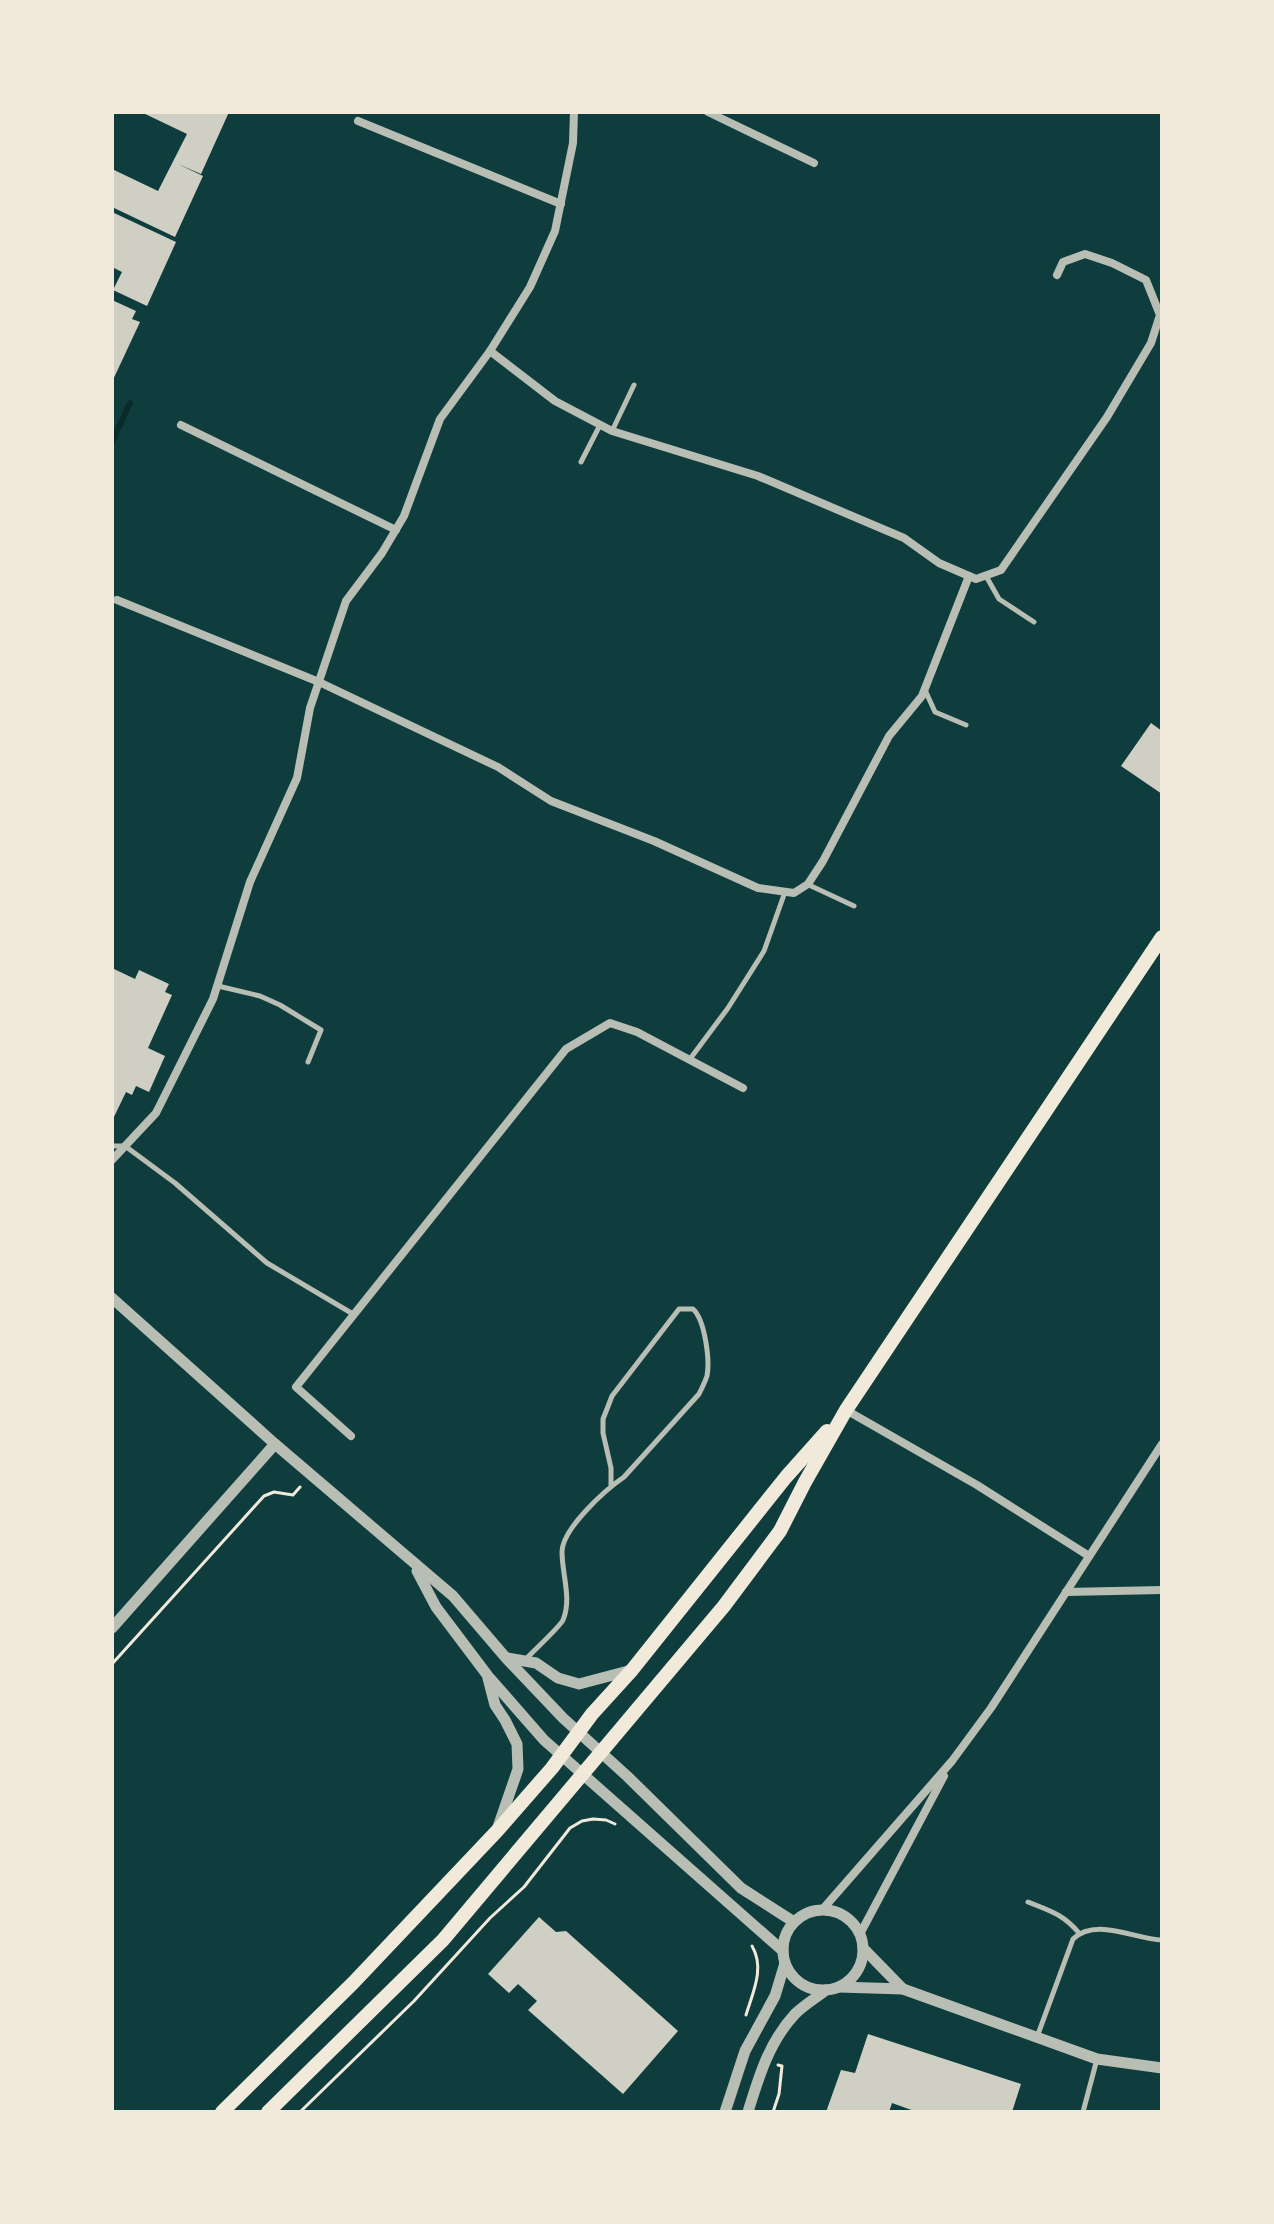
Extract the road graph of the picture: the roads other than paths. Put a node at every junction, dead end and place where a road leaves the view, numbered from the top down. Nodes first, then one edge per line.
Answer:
1 (574, 112) edge
2 (708, 112) edge
3 (358, 121) dead end
4 (814, 163) dead end
5 (561, 204) junction
6 (1057, 275) dead end
7 (490, 351) junction
8 (634, 385) dead end
9 (181, 425) dead end
10 (600, 425) junction
11 (612, 431) junction
12 (581, 462) dead end
13 (396, 530) junction
14 (986, 575) junction
15 (969, 576) junction
16 (117, 600) dead end
17 (1034, 622) dead end
18 (319, 682) junction
19 (925, 689) junction
20 (966, 725) dead end
21 (808, 884) junction
22 (785, 892) junction
23 (854, 906) dead end
24 (1162, 937) edge
25 (217, 986) junction
26 (689, 1060) junction
27 (308, 1062) dead end
28 (743, 1088) dead end
29 (112, 1146) edge
30 (125, 1146) junction
31 (112, 1160) edge
32 (112, 1298) edge
33 (353, 1314) junction
34 (846, 1410) junction
35 (351, 1436) dead end
36 (275, 1444) junction
37 (1162, 1444) edge
38 (611, 1485) junction
39 (1089, 1556) junction
40 (413, 1563) junction
41 (1162, 1590) edge
42 (1066, 1592) junction
43 (112, 1628) edge
44 (506, 1658) junction
45 (524, 1661) junction
46 (632, 1670) junction
47 (488, 1676) junction
48 (579, 1733) junction
49 (602, 1752) junction
50 (562, 1756) junction
51 (952, 1761) junction
52 (583, 1775) junction
53 (497, 1831) junction
54 (1028, 1902) dead end
55 (822, 1910) junction
56 (794, 1922) junction
57 (1079, 1933) junction
58 (860, 1934) junction
59 (1162, 1940) edge
60 (863, 1948) junction
61 (784, 1957) junction
62 (839, 1987) junction
63 (903, 1989) junction
64 (826, 1990) junction
65 (1036, 2038) junction
66 (1097, 2059) junction
67 (1162, 2068) edge
68 (222, 2112) edge
69 (268, 2112) edge
70 (725, 2112) edge
71 (748, 2112) edge
72 (1083, 2112) edge

1 - 5 street
2 - 4 street
3 - 5 street
5 - 7 street
6 - 14 street
7 - 10 street
7 - 13 street
8 - 11 lane
9 - 13 street
10 - 11 street
10 - 12 lane
11 - 15 street
13 - 18 street
14 - 15 street
14 - 17 lane
15 - 19 street
16 - 18 street
18 - 22 street
18 - 25 street
19 - 20 lane
19 - 21 street
21 - 22 street
21 - 23 lane
22 - 26 lane
24 - 34 main road
25 - 27 lane
25 - 30 street
26 - 28 street
26 - 33 street
29 - 30 lane
30 - 31 street
30 - 33 lane
32 - 36 street
33 - 35 street
34 - 39 street
34 - 46 main road
34 - 49 main road
36 - 40 street
36 - 43 street
37 - 39 street
38 - 38 lane
38 - 45 lane
39 - 42 street
40 - 44 street
40 - 47 street
41 - 42 street
42 - 51 street
44 - 45 street
44 - 48 street
45 - 46 street
46 - 48 main road
47 - 50 street
47 - 53 street
48 - 49 street
48 - 50 main road
49 - 52 main road
49 - 56 street
50 - 52 street
50 - 53 main road
51 - 55 street
51 - 58 street
52 - 61 street
52 - 69 main road
53 - 68 main road
54 - 57 lane
55 - 56 street
55 - 58 street
56 - 61 street
57 - 59 lane
57 - 65 lane
58 - 60 street
60 - 62 street
60 - 63 street
61 - 64 street
61 - 70 street
62 - 63 street
62 - 64 street
63 - 65 street
64 - 71 street
65 - 66 street
66 - 67 street
66 - 72 lane

